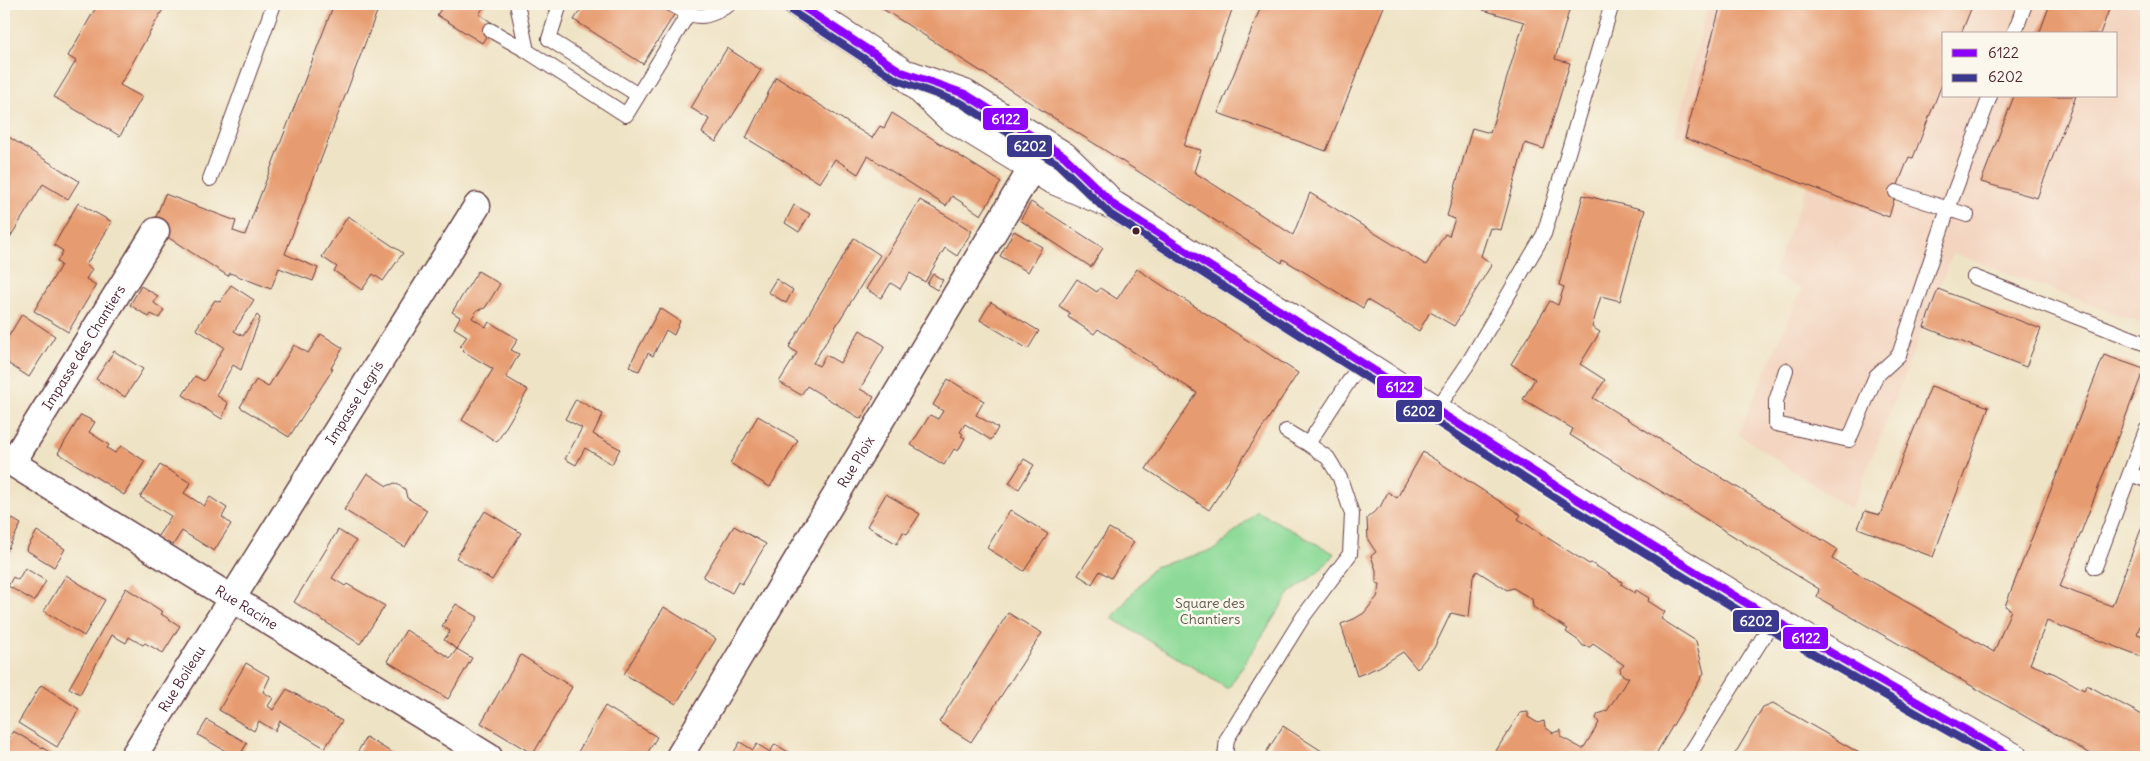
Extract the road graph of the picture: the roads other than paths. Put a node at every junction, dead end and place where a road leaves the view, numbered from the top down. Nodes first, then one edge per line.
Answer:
1 (274, 4) edge
2 (517, 4) edge
3 (560, 4) edge
4 (671, 4) edge
5 (730, 4) edge
6 (798, 4) edge
7 (1612, 4) edge
8 (2025, 4) edge
9 (688, 14) junction
10 (490, 30) dead end
11 (2015, 32) edge
12 (527, 51) junction
13 (902, 72) junction
14 (638, 95) junction
15 (1989, 98) edge
16 (1032, 168) junction
17 (210, 179) dead end
18 (1896, 192) dead end
19 (477, 206) dead end
20 (1115, 206) junction
21 (1948, 209) junction
22 (1968, 215) dead end
23 (156, 231) dead end
24 (1974, 277) dead end
25 (2146, 344) edge
26 (1362, 361) junction
27 (1786, 370) dead end
28 (1437, 409) junction
29 (2146, 430) edge
30 (1286, 431) dead end
31 (1308, 444) junction
32 (8, 460) edge
33 (2130, 474) junction
34 (2146, 480) edge
35 (2095, 567) dead end
36 (231, 600) junction
37 (1774, 620) junction
38 (133, 757) edge
39 (488, 757) edge
40 (679, 757) edge
41 (1225, 757) edge
42 (1688, 757) edge
43 (2013, 757) edge

1 - 17 lane
2 - 12 lane
3 - 14 lane
4 - 9 lane
5 - 9 lane
6 - 13 main road
7 - 28 lane
8 - 11 lane
9 - 14 lane
10 - 12 lane
12 - 14 lane
13 - 16 main road
13 - 20 main road
15 - 21 lane
16 - 20 main road
16 - 40 street, Rue Ploix
18 - 21 lane
19 - 36 street, Impasse Legris
20 - 26 main road
21 - 22 lane
21 - 27 lane
23 - 32 street, Impasse des Chantiers
24 - 25 lane
26 - 28 main road
26 - 31 lane
28 - 37 main road
29 - 33 lane
30 - 31 lane
31 - 41 lane
32 - 36 street, Rue Racine
33 - 34 lane
33 - 35 lane
36 - 38 street, Rue Boileau
36 - 39 street, Rue Racine
37 - 42 lane
37 - 43 main road

